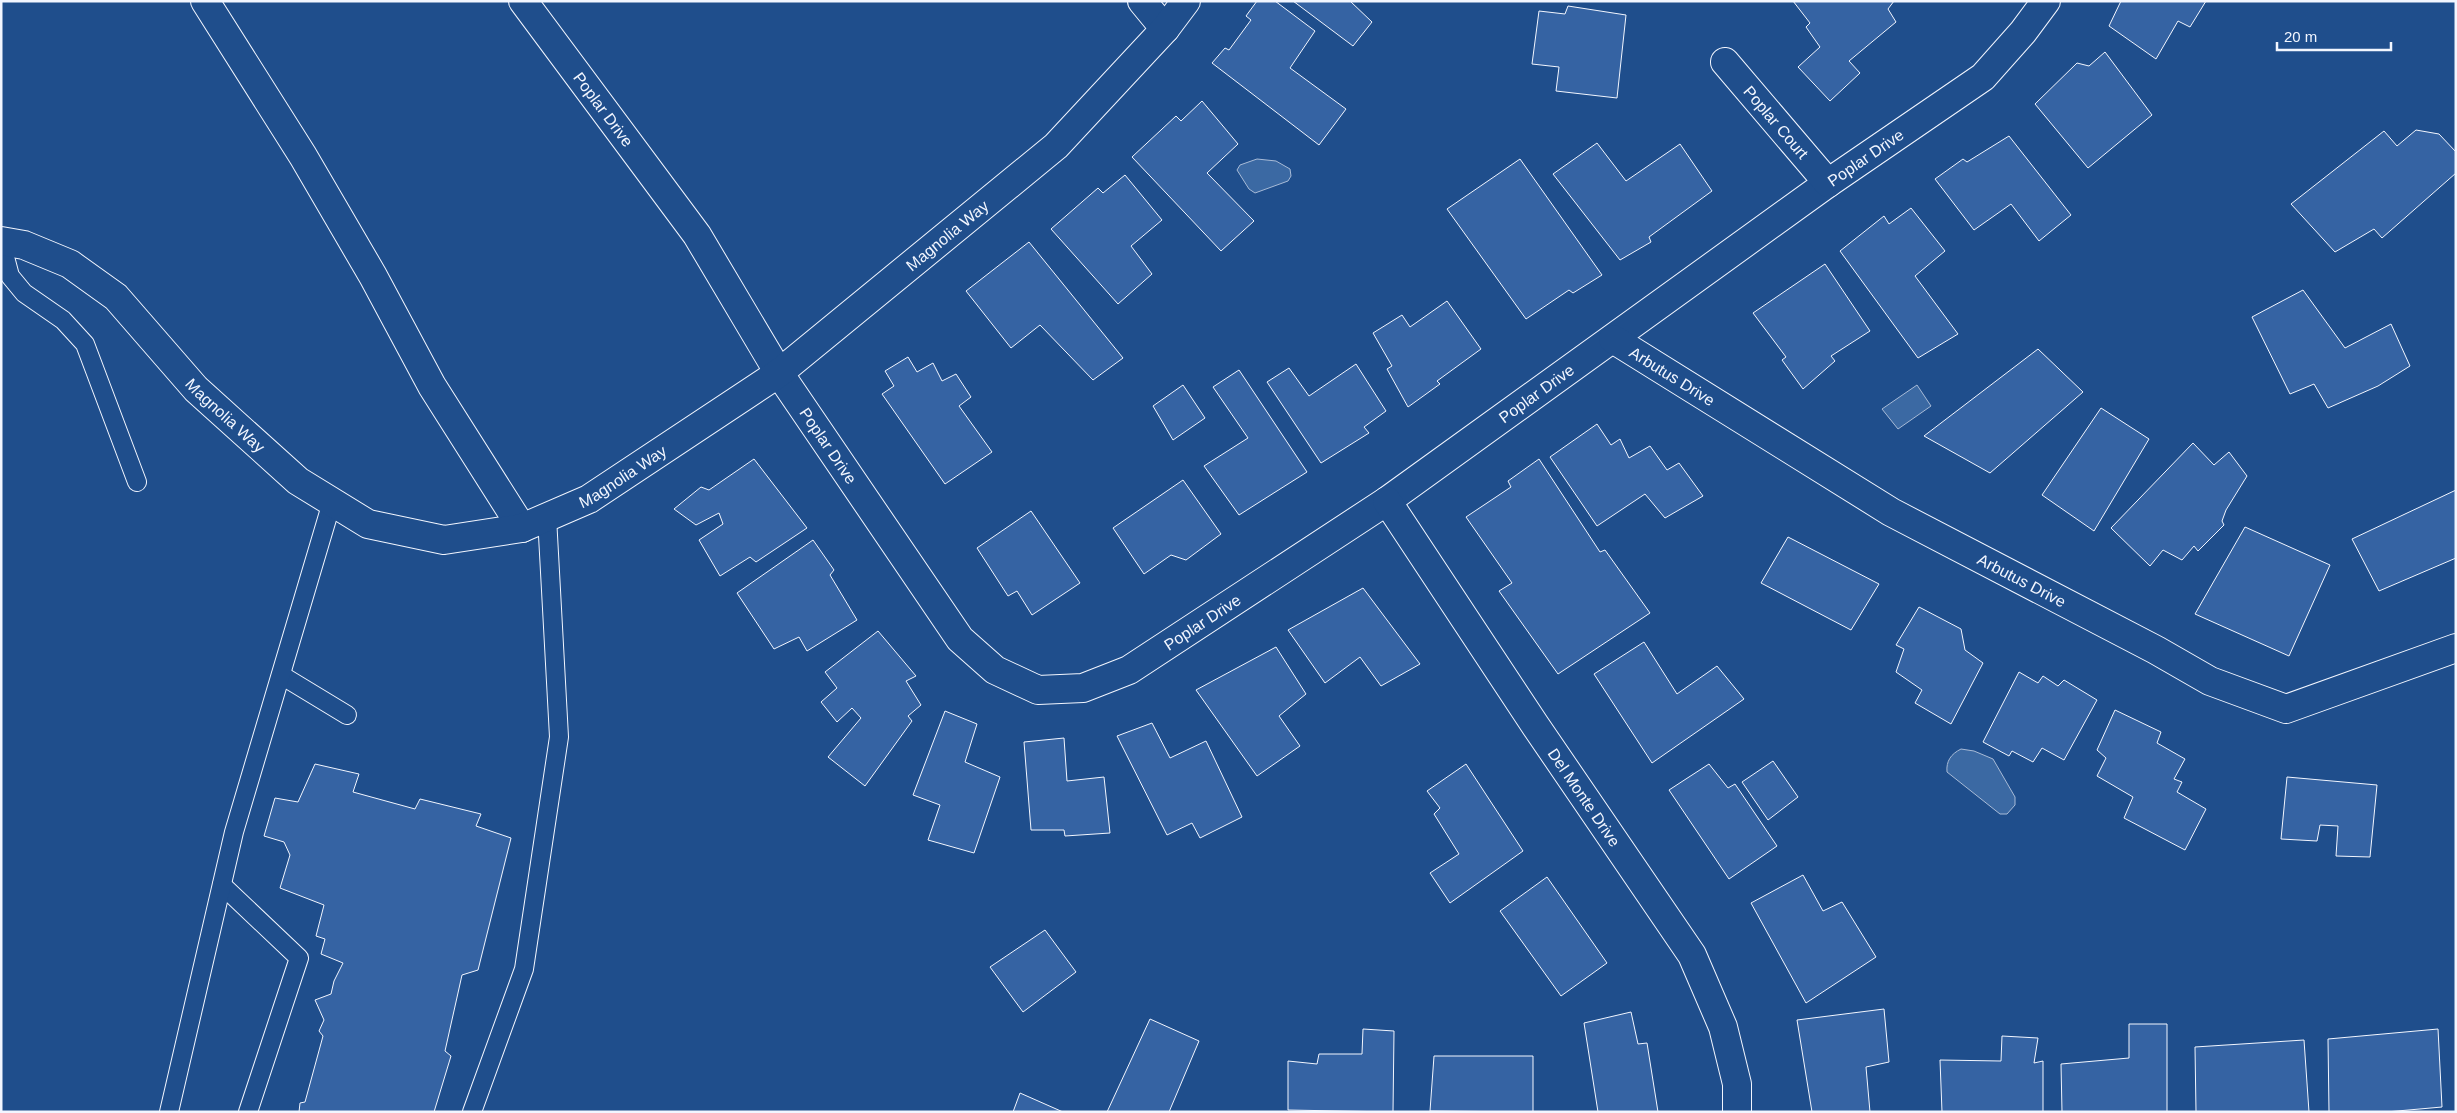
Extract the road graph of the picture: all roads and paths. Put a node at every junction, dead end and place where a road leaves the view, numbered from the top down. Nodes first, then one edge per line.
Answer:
1 (205, 1) edge
2 (523, 1) edge
3 (1142, 1) edge
4 (1186, 1) edge
5 (2046, 1) edge
6 (1165, 29) junction
7 (1725, 62) dead end
8 (1828, 183) junction
9 (1, 242) edge
10 (1613, 339) junction
11 (779, 372) junction
12 (137, 482) dead end
13 (1387, 500) junction
14 (332, 502) junction
15 (547, 517) junction
16 (522, 528) junction
17 (2456, 648) edge
18 (281, 675) junction
19 (347, 715) dead end
20 (222, 885) junction
21 (169, 1112) edge
22 (248, 1112) edge
23 (472, 1112) edge
24 (1738, 1112) edge

1 - 16 street
2 - 11 street, Poplar Drive
3 - 6 street
4 - 6 street, Magnolia Way
5 - 8 street, Poplar Drive
6 - 11 street, Magnolia Way
7 - 8 street, Poplar Court
8 - 10 street, Poplar Drive
9 - 12 lane
9 - 14 street, Magnolia Way
10 - 13 street, Poplar Drive
10 - 17 street, Arbutus Drive
11 - 13 street, Poplar Drive
11 - 15 street, Magnolia Way
13 - 24 street, Del Monte Drive
14 - 16 street, Magnolia Way
14 - 18 lane
15 - 16 street, Magnolia Way
15 - 23 lane
18 - 19 lane
18 - 20 lane
20 - 21 lane
20 - 22 lane

